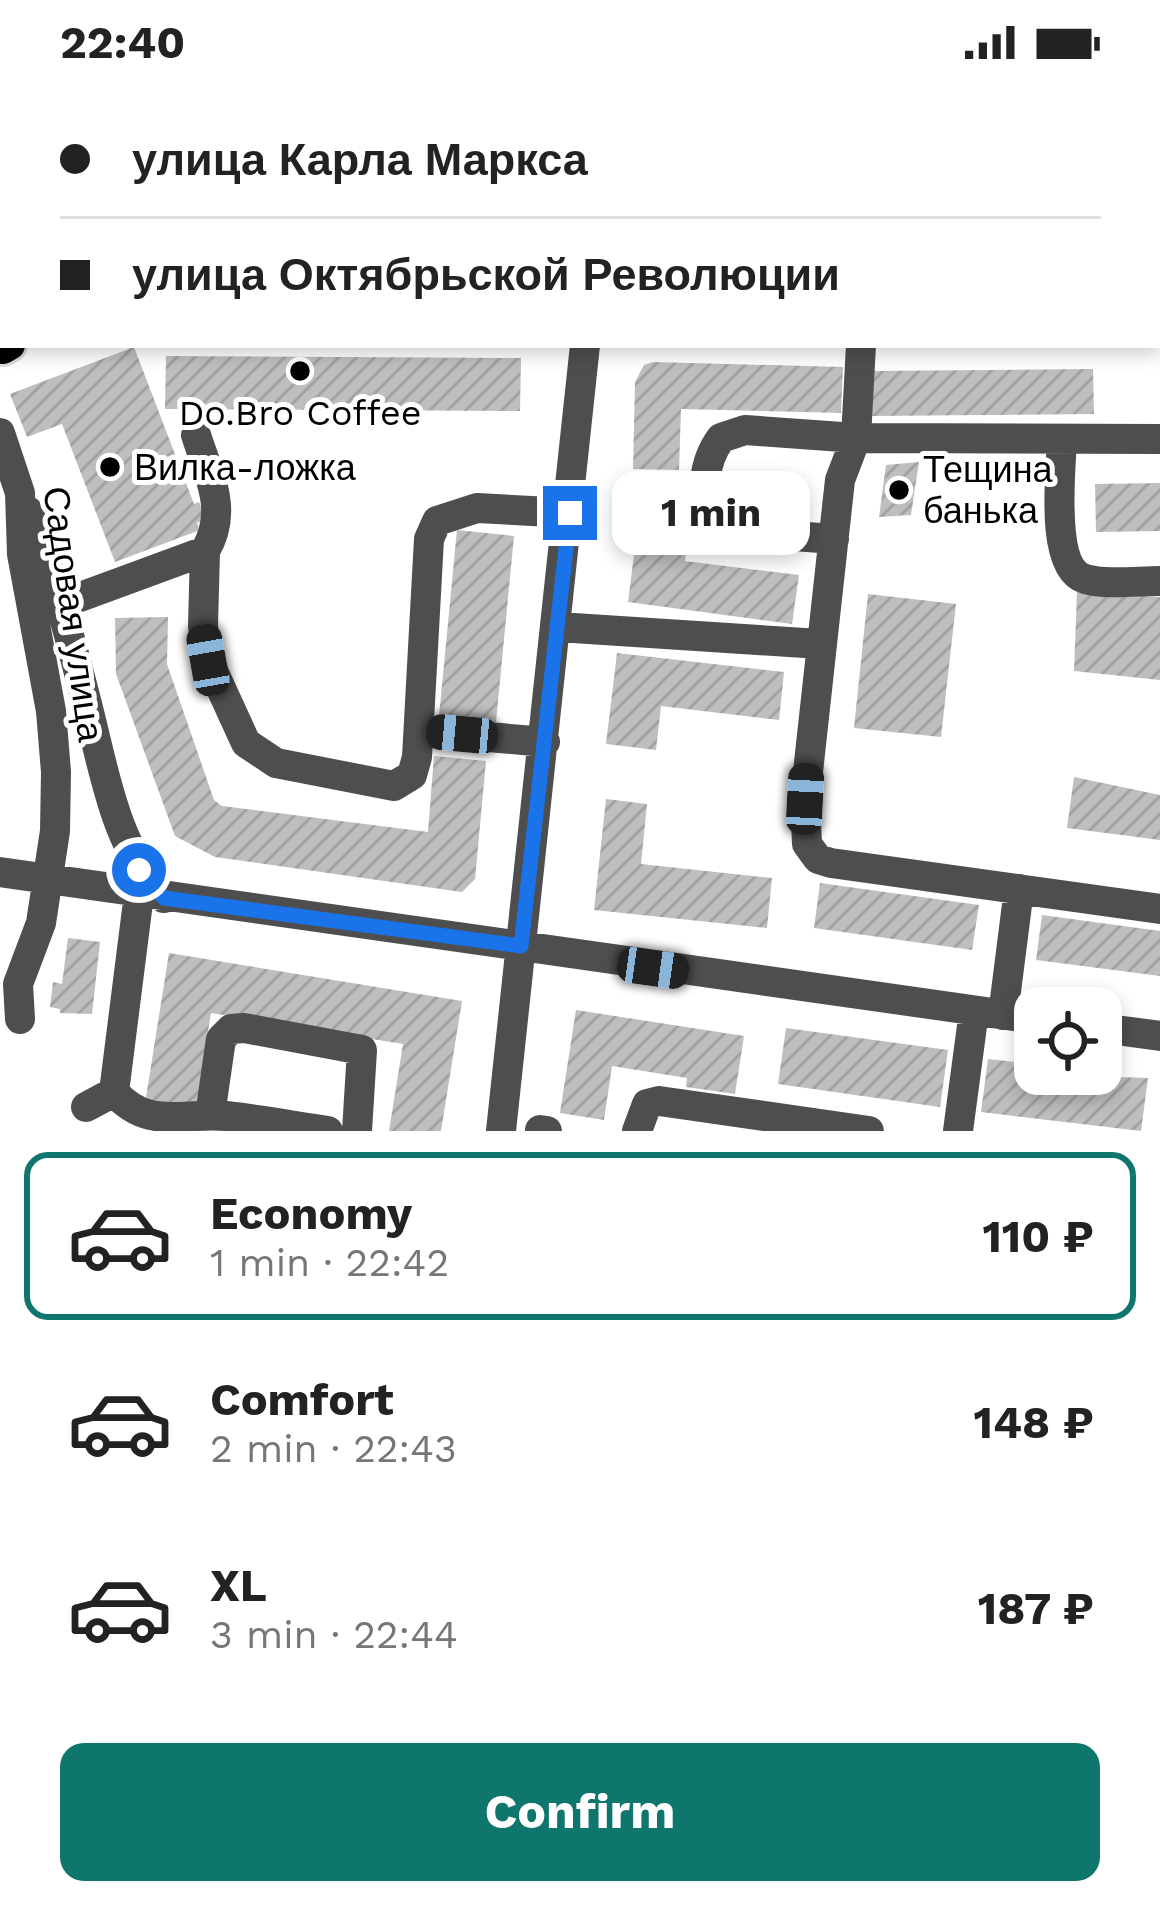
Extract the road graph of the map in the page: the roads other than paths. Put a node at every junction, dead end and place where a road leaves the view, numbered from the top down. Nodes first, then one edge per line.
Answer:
1 (585, 348) edge
2 (861, 348) edge
3 (0, 433) edge
4 (196, 435) dead end
5 (856, 438) junction
6 (1061, 439) junction
7 (1160, 439) edge
8 (10, 495) edge
9 (570, 513) junction
10 (834, 539) junction
11 (205, 551) junction
12 (1160, 581) edge
13 (61, 604) junction
14 (558, 627) junction
15 (820, 644) junction
16 (420, 730) junction
17 (545, 742) junction
18 (0, 872) edge
19 (48, 882) junction
20 (1019, 889) junction
21 (151, 896) junction
22 (1160, 909) edge
23 (521, 946) junction
24 (988, 1013) junction
25 (1014, 1016) edge
26 (20, 1019) dead end
27 (1122, 1031) edge
28 (1160, 1036) edge
29 (114, 1092) junction
30 (86, 1107) dead end
31 (210, 1115) junction
32 (343, 1130) edge
33 (501, 1131) edge
34 (637, 1131) edge
35 (869, 1131) edge
36 (958, 1131) edge

1 - 9 street
2 - 5 street
3 - 8 street, Садовая улица
4 - 11 street
5 - 6 street
5 - 10 street
5 - 10 street
6 - 7 street
6 - 12 street
8 - 13 street
8 - 19 street, Садовая улица
9 - 14 street
9 - 16 street
10 - 15 street
11 - 13 street
11 - 16 street
13 - 21 street
14 - 15 street
14 - 17 street
15 - 20 street
16 - 17 street
17 - 23 street
18 - 19 street
19 - 21 street
19 - 26 street, Садовая улица
20 - 22 street
20 - 24 street
21 - 23 street
21 - 29 street
23 - 24 street
23 - 33 street
24 - 25 street
24 - 36 street
27 - 28 street
29 - 30 street
29 - 31 street
31 - 32 street
31 - 32 street
34 - 35 street

